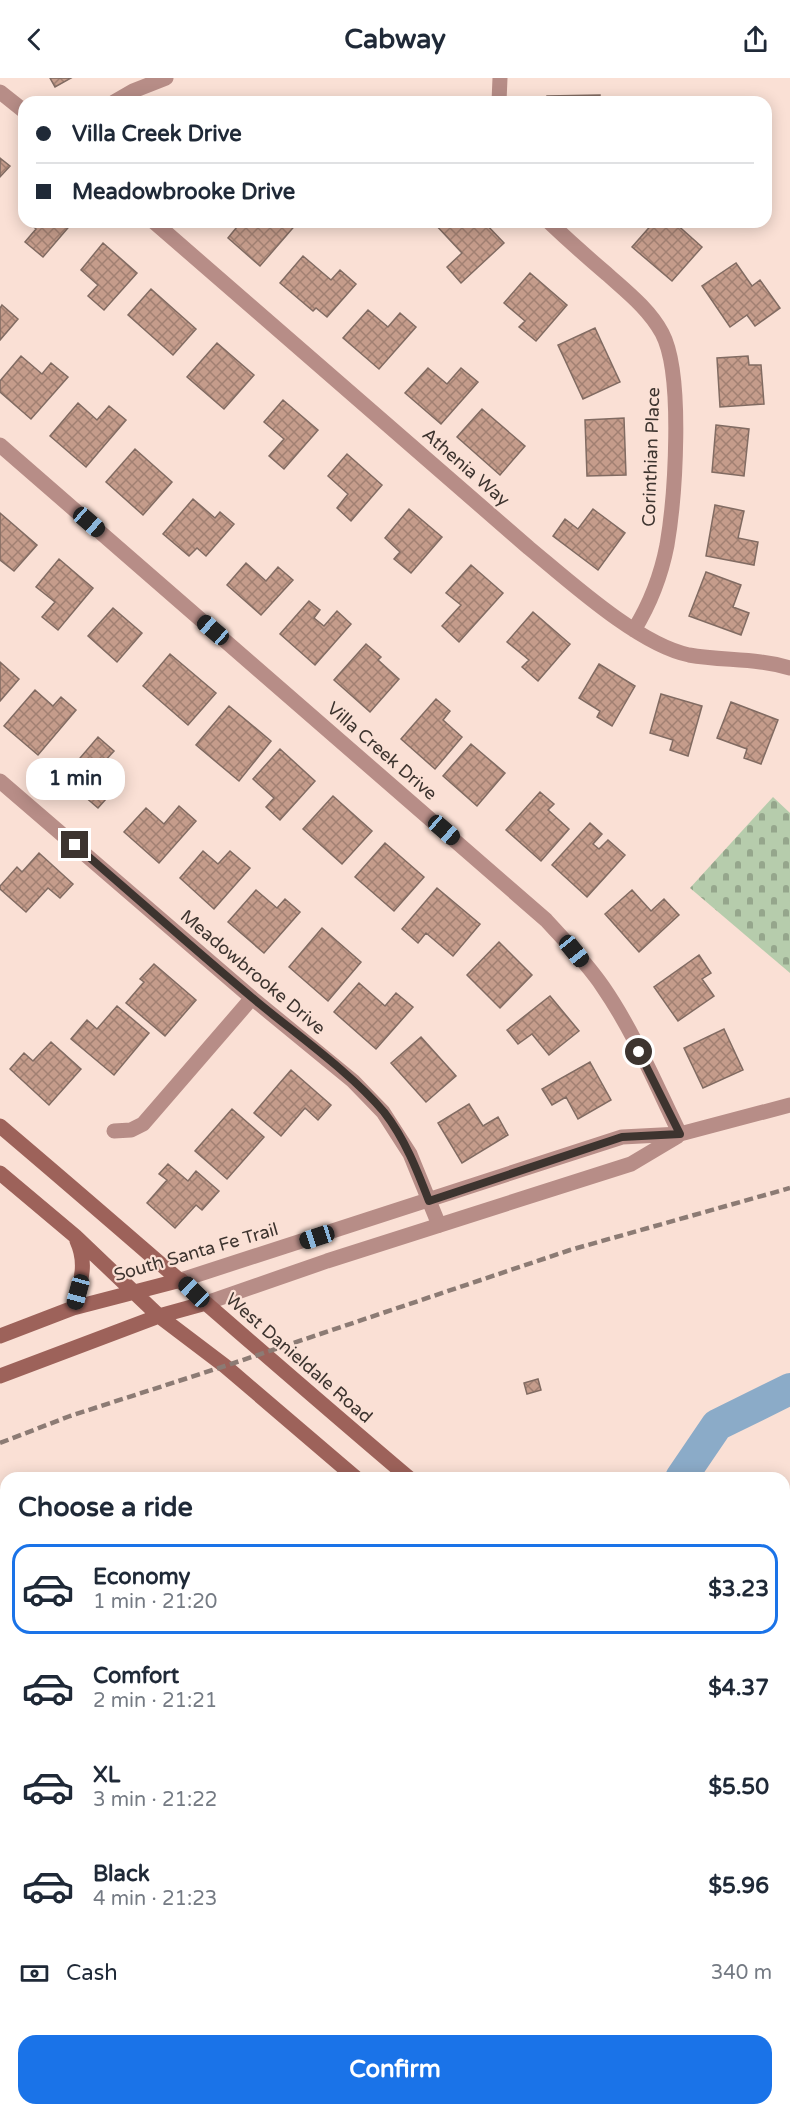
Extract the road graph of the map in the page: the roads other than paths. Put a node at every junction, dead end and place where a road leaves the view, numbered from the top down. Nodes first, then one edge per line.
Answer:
1 (166, 78) edge
2 (500, 78) edge
3 (0, 92) edge
4 (124, 96) edge
5 (499, 96) edge
6 (18, 106) edge
7 (161, 228) edge
8 (556, 228) edge
9 (0, 445) edge
10 (634, 630) junction
11 (790, 668) edge
12 (1, 784) edge
13 (252, 998) junction
14 (790, 1105) edge
15 (0, 1126) edge
16 (114, 1131) dead end
17 (680, 1134) junction
18 (542, 1163) junction
19 (0, 1173) edge
20 (552, 1189) junction
21 (429, 1201) junction
22 (439, 1225) junction
23 (75, 1236) junction
24 (181, 1280) junction
25 (131, 1292) junction
26 (206, 1303) junction
27 (73, 1308) junction
28 (159, 1316) junction
29 (0, 1336) edge
30 (0, 1376) edge
31 (349, 1472) edge
32 (402, 1472) edge

1 - 4 street
2 - 5 street
3 - 6 street
7 - 10 street, Athenia Way
8 - 10 street, Corinthian Place
9 - 17 street, Villa Creek Drive
10 - 11 street, Athenia Way
12 - 13 street, Meadowbrooke Drive
13 - 16 street
13 - 21 street, Meadowbrooke Drive
14 - 17 street, South Santa Fe Trail
15 - 24 main road, West Danieldale Road
17 - 18 street, South Santa Fe Trail
17 - 20 street, South Santa Fe Trail
18 - 20 street
18 - 21 street, South Santa Fe Trail
19 - 23 main road
20 - 22 street, South Santa Fe Trail
21 - 22 street, Meadowbrooke Drive
21 - 24 street, South Santa Fe Trail
22 - 26 street, South Santa Fe Trail
23 - 25 main road
23 - 27 main road
24 - 25 main road, South Santa Fe Trail
24 - 26 main road, West Danieldale Road
25 - 27 main road, South Santa Fe Trail
25 - 28 main road
26 - 28 main road, South Santa Fe Trail
26 - 32 main road, West Danieldale Road
27 - 29 main road, South Santa Fe Trail
28 - 30 main road, South Santa Fe Trail
28 - 31 main road

